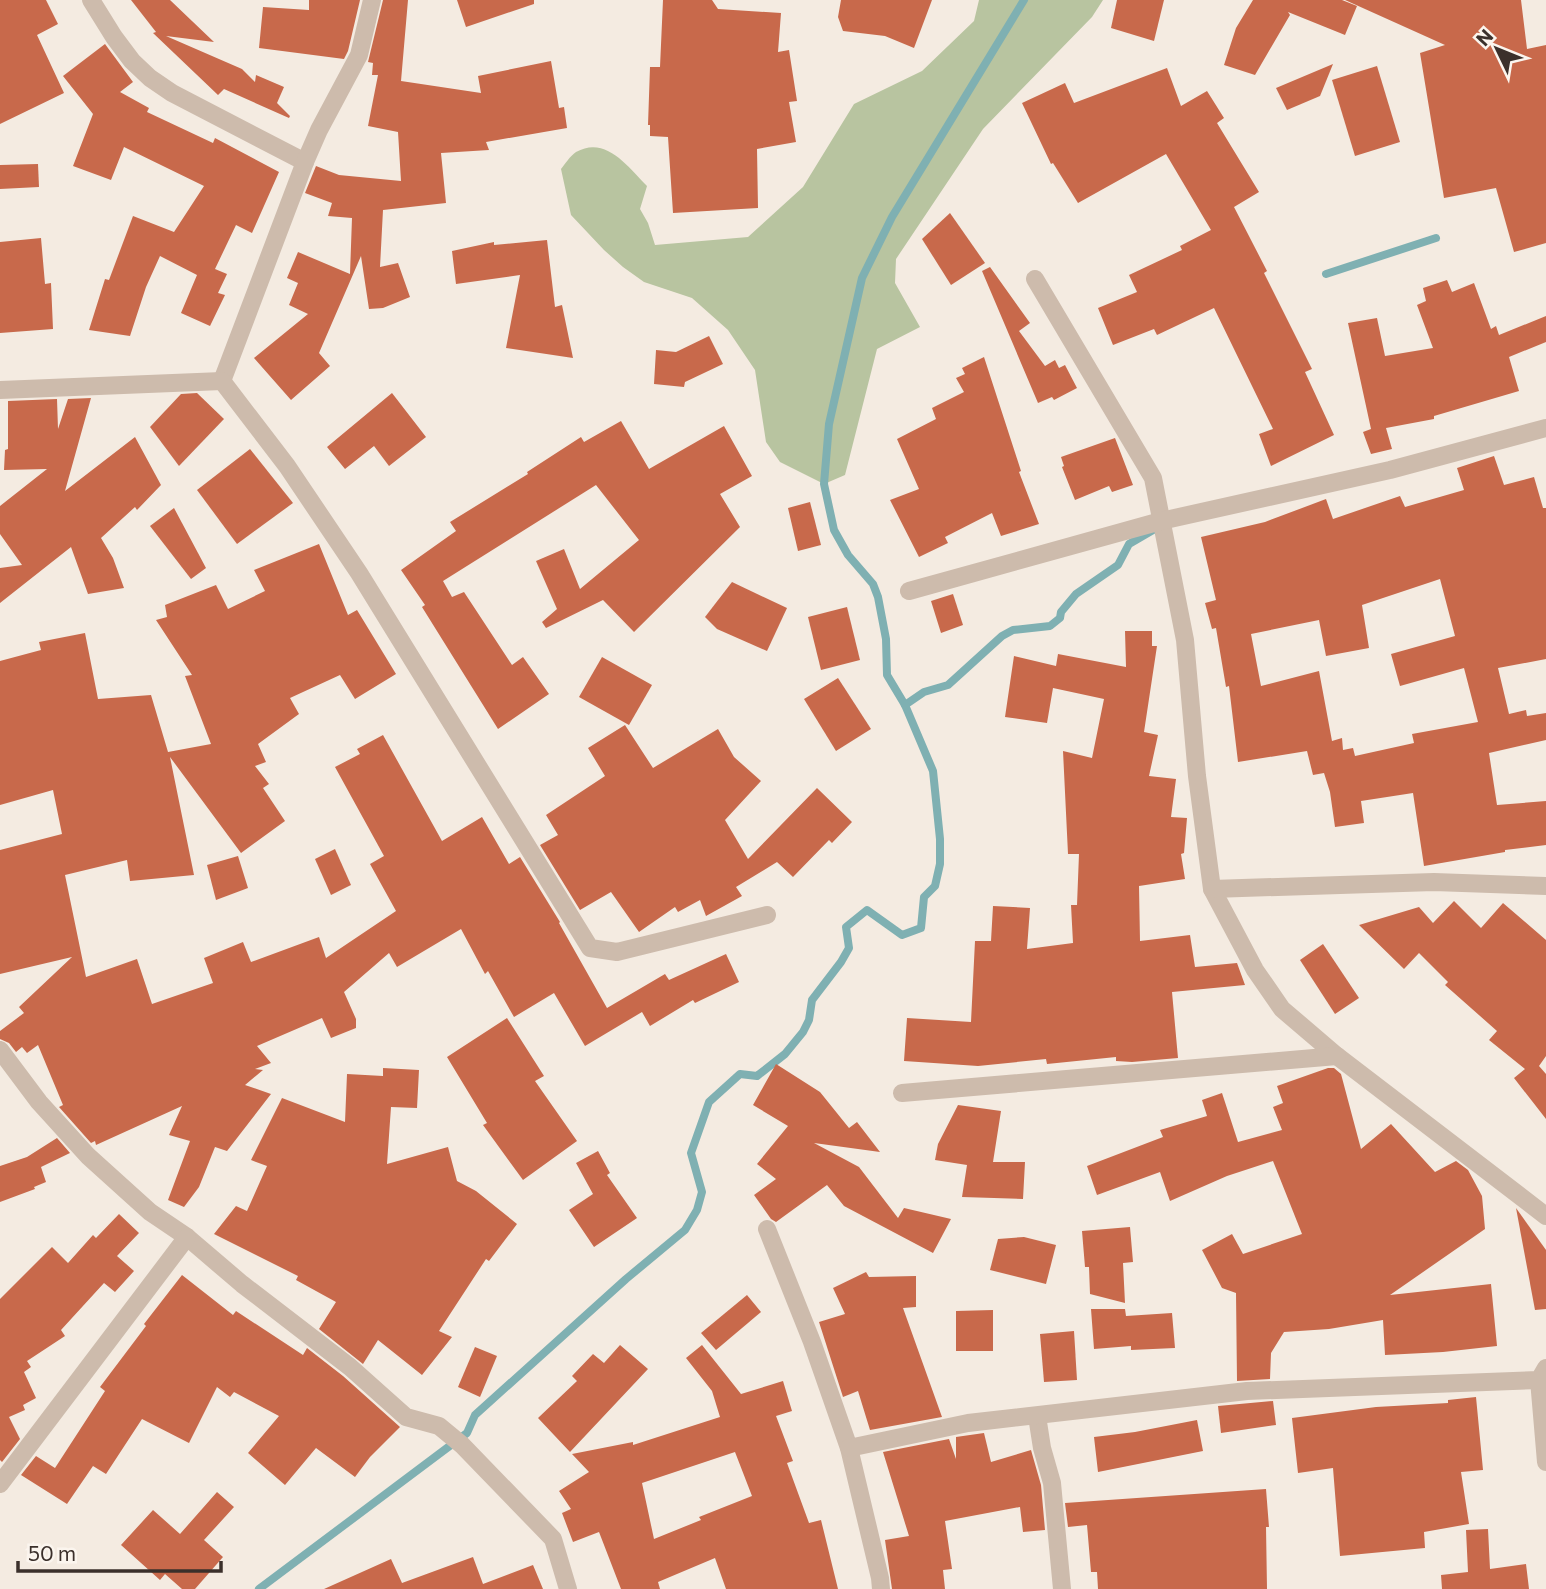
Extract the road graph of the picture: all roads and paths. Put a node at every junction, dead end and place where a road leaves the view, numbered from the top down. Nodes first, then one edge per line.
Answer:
1 (91, 0) edge
2 (372, 0) edge
3 (305, 162) junction
4 (1035, 279) dead end
5 (222, 381) junction
6 (0, 390) edge
7 (1546, 428) edge
8 (1161, 521) junction
9 (909, 591) dead end
10 (1546, 886) edge
11 (1212, 889) junction
12 (767, 915) dead end
13 (0, 1050) edge
14 (1337, 1056) junction
15 (902, 1093) dead end
16 (1546, 1216) edge
17 (767, 1229) dead end
18 (187, 1237) junction
19 (1542, 1374) edge
20 (1037, 1416) junction
21 (849, 1448) junction
22 (1546, 1462) edge
23 (0, 1485) edge
24 (568, 1589) edge
25 (881, 1589) edge
26 (1062, 1589) edge

1 - 3 street
2 - 3 street
3 - 5 street
4 - 8 street
5 - 6 street
5 - 12 street
7 - 8 street
8 - 9 street
8 - 11 street
10 - 11 street
11 - 14 street
13 - 18 street
14 - 15 street
14 - 16 street
17 - 21 street
18 - 23 street
18 - 24 street
19 - 20 street
19 - 22 street
20 - 21 street
20 - 26 street
21 - 25 street

